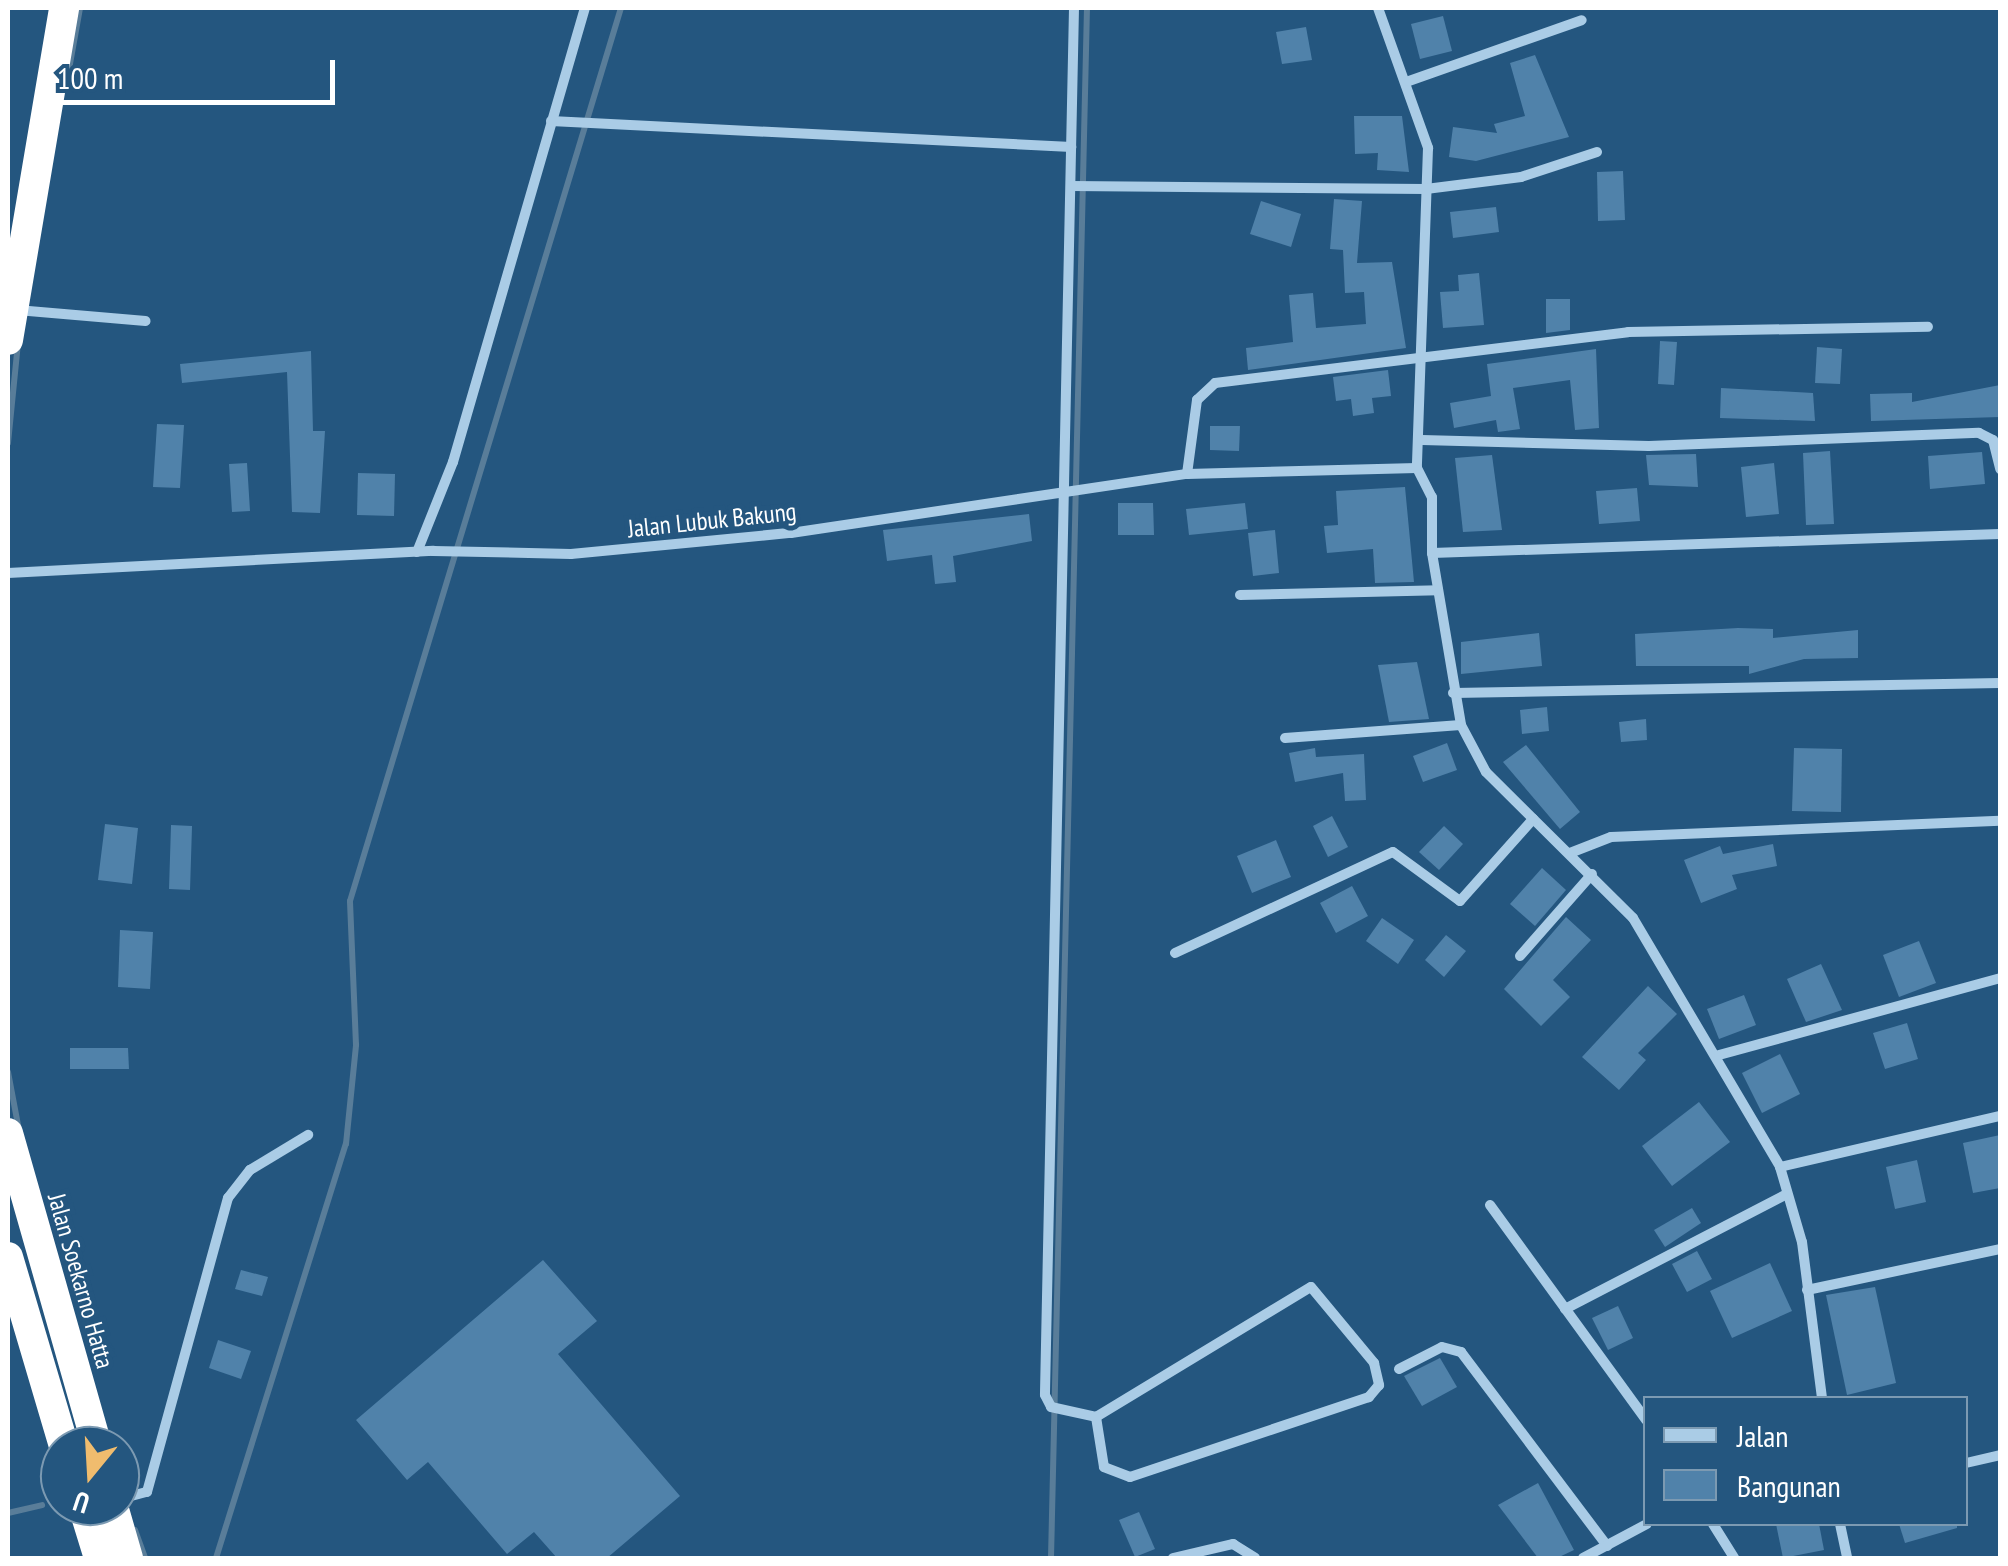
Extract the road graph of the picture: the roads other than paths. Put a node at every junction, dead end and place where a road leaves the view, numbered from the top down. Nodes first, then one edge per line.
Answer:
1 (64, 8) edge
2 (585, 8) edge
3 (1074, 8) edge
4 (1378, 8) edge
5 (1582, 20) dead end
6 (1409, 81) junction
7 (552, 121) junction
8 (1070, 147) junction
9 (1597, 152) dead end
10 (1074, 186) junction
11 (1426, 189) junction
12 (11, 310) junction
13 (146, 321) dead end
14 (1928, 327) dead end
15 (8, 340) edge
16 (1423, 353) junction
17 (1422, 440) junction
18 (1417, 468) junction
19 (2000, 469) edge
20 (1186, 474) junction
21 (1068, 489) junction
22 (2000, 534) edge
23 (418, 552) junction
24 (1432, 553) junction
25 (9, 573) edge
26 (1438, 590) junction
27 (1240, 595) dead end
28 (2000, 683) edge
29 (1453, 693) junction
30 (1460, 725) junction
31 (1285, 738) dead end
32 (1534, 819) junction
33 (2000, 821) edge
34 (1570, 853) junction
35 (1592, 874) junction
36 (1175, 953) dead end
37 (1520, 956) dead end
38 (2000, 978) edge
39 (1719, 1055) junction
40 (2000, 1116) edge
41 (8, 1134) edge
42 (308, 1135) dead end
43 (1780, 1167) junction
44 (1787, 1194) junction
45 (1490, 1205) dead end
46 (2000, 1249) edge
47 (8, 1257) edge
48 (1807, 1290) junction
49 (1564, 1308) junction
50 (1399, 1369) dead end
51 (1822, 1396) edge
52 (1092, 1416) junction
53 (1643, 1416) edge
54 (58, 1426) edge
55 (90, 1426) edge
56 (2000, 1455) edge
57 (1968, 1463) edge
58 (140, 1495) edge
59 (89, 1526) edge
60 (127, 1526) edge
61 (1643, 1526) edge
62 (1713, 1526) edge
63 (1840, 1526) edge
64 (1607, 1546) junction
65 (99, 1558) edge
66 (128, 1558) edge
67 (1173, 1558) edge
68 (1256, 1558) edge
69 (1583, 1558) edge
70 (1734, 1558) edge
71 (1847, 1558) edge

1 - 12 highway
2 - 7 street
3 - 8 street
4 - 6 street
5 - 6 street
6 - 11 street
7 - 8 street
7 - 23 street
8 - 10 street
9 - 11 street
10 - 11 street
10 - 21 street
11 - 16 street
12 - 13 street
12 - 15 highway
14 - 16 street
16 - 17 street
16 - 20 street
17 - 18 street
17 - 19 street
18 - 20 street, Jalan Lubuk Bakung
18 - 24 street
20 - 21 street, Jalan Lubuk Bakung
21 - 23 street, Jalan Lubuk Bakung
21 - 52 street
22 - 24 street
23 - 25 street, Jalan Lubuk Bakung
24 - 26 street
26 - 27 street
26 - 29 street
28 - 29 street
29 - 30 street
30 - 31 street
30 - 32 street
32 - 34 street
32 - 36 street
33 - 34 street
34 - 35 street
35 - 37 street
35 - 39 street
38 - 39 street
39 - 43 street
40 - 43 street
41 - 55 highway, Jalan Soekarno Hatta
42 - 58 street
43 - 44 street
44 - 48 street
44 - 49 street
45 - 49 street
46 - 48 street
47 - 54 highway
48 - 51 street
49 - 53 street
50 - 64 street
52 - 52 street
56 - 57 street
59 - 65 highway
60 - 66 highway
61 - 64 street
62 - 70 street
63 - 71 street
64 - 69 street
67 - 68 street

